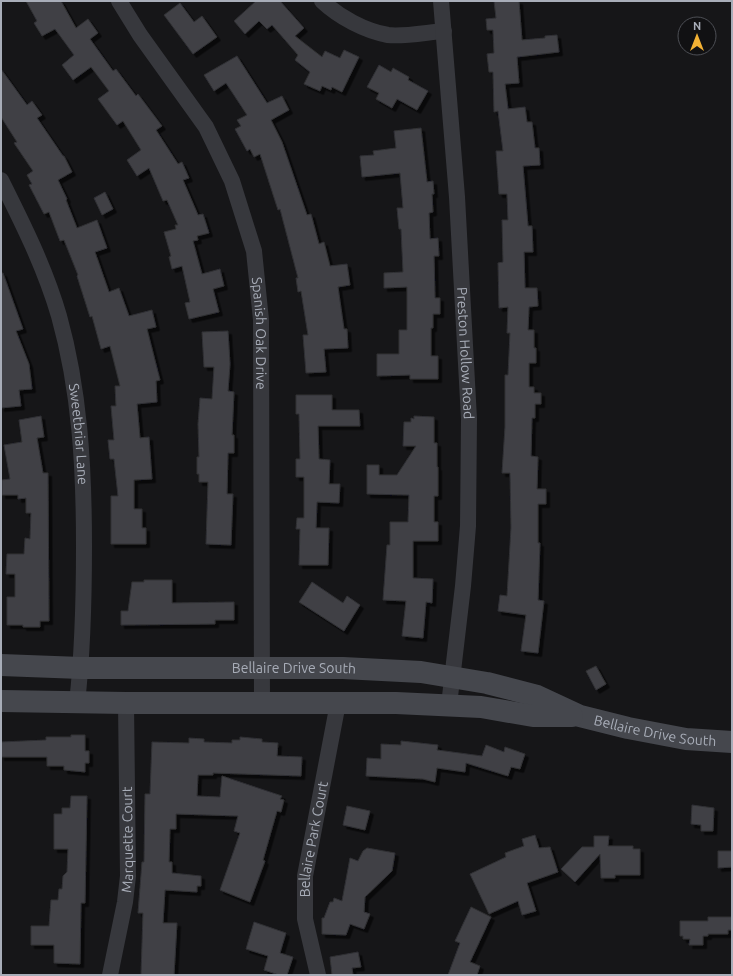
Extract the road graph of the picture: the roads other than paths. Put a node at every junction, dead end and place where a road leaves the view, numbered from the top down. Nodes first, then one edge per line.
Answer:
1 (118, 1) edge
2 (322, 1) edge
3 (441, 1) edge
4 (444, 31) junction
5 (1, 180) edge
6 (1, 665) edge
7 (81, 668) junction
8 (262, 668) junction
9 (452, 676) junction
10 (1, 701) edge
11 (77, 702) junction
12 (262, 702) junction
13 (338, 703) junction
14 (126, 704) junction
15 (449, 705) junction
16 (580, 716) junction
17 (732, 742) edge
18 (110, 975) edge
19 (318, 975) edge

1 - 8 street, Spanish Oak Drive
2 - 4 street
3 - 4 street, Preston Hollow Road
4 - 9 street, Preston Hollow Road
5 - 7 street, Sweetbriar Lane
6 - 7 main road, Bellaire Drive South
7 - 8 main road, Bellaire Drive South
7 - 11 street, Sweetbriar Lane
8 - 9 main road, Bellaire Drive South
8 - 12 street, Spanish Oak Drive
9 - 15 street, Preston Hollow Road
9 - 16 main road, Bellaire Drive South
10 - 11 main road, Bellaire Drive South
11 - 14 main road, Bellaire Drive South
12 - 13 main road, Bellaire Drive South
12 - 14 main road, Bellaire Drive South
13 - 15 main road, Bellaire Drive South
13 - 19 street, Bellaire Park Court
14 - 18 street, Marquette Court
15 - 16 main road, Bellaire Drive South
16 - 17 main road, Bellaire Drive South

